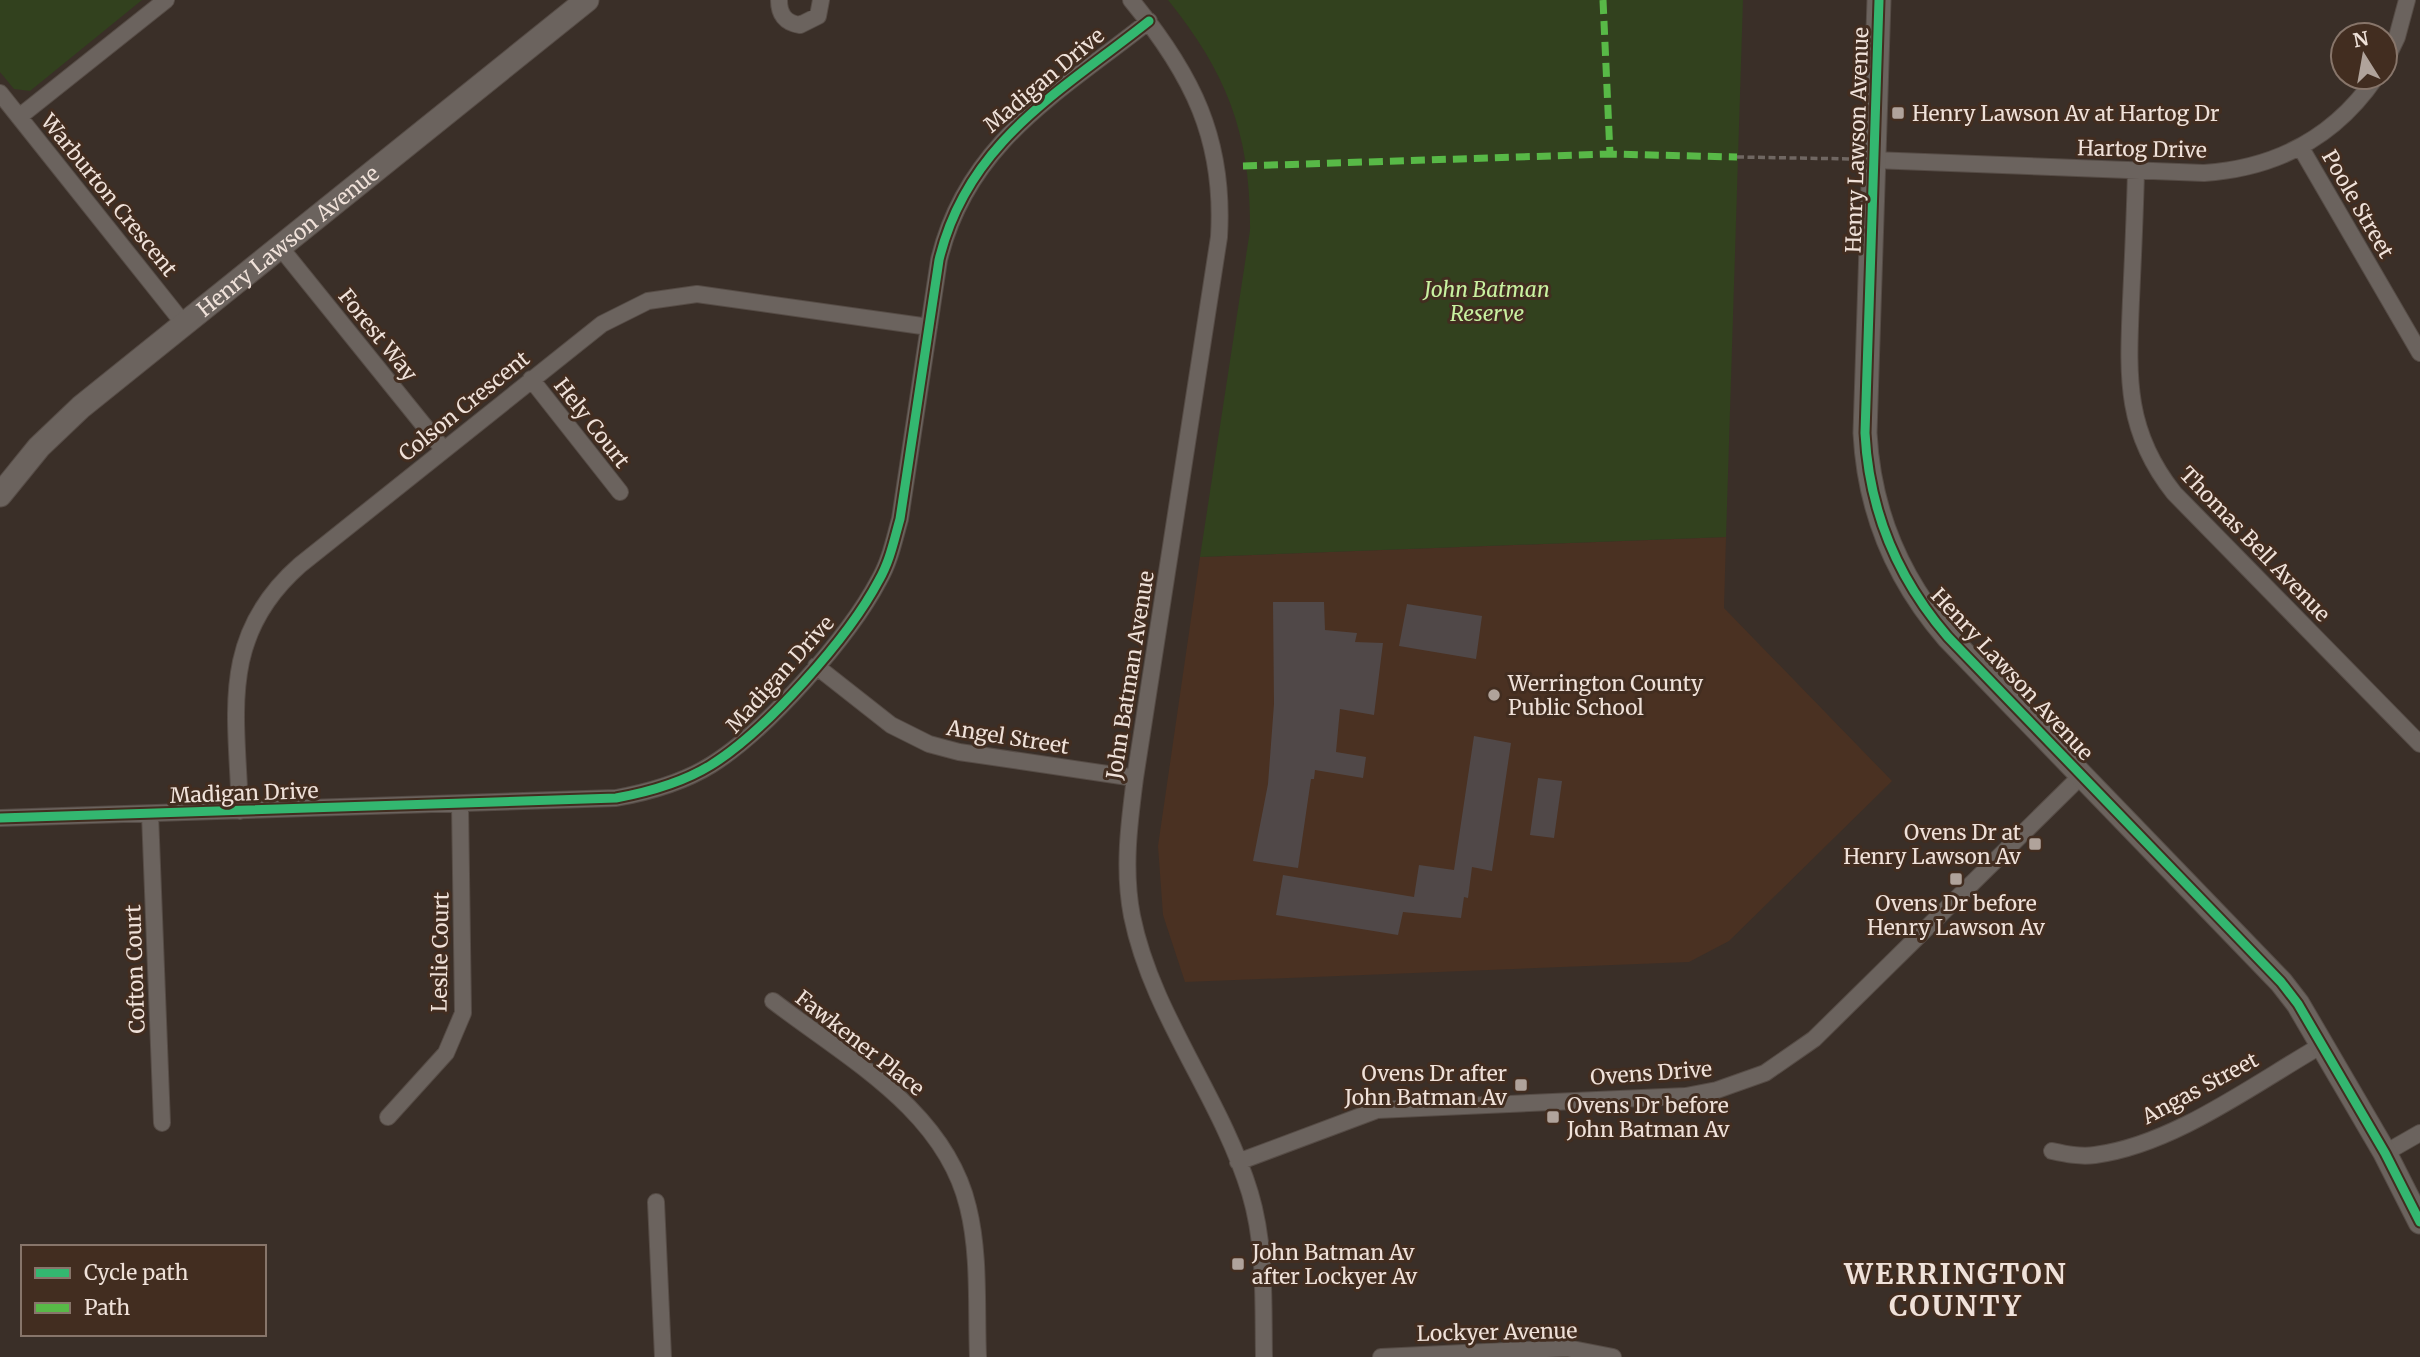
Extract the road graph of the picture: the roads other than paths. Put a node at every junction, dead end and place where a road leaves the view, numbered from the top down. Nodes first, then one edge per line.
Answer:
1 (166, 0) edge
2 (587, 0) edge
3 (779, 0) edge
4 (821, 0) edge
5 (1131, 0) edge
6 (1879, 0) edge
7 (2407, 0) edge
8 (1149, 22) junction
9 (2399, 30) edge
10 (2364, 91) edge
11 (0, 93) edge
12 (19, 117) junction
13 (2301, 148) junction
14 (1873, 160) junction
15 (2136, 171) junction
16 (280, 247) junction
17 (184, 324) junction
18 (929, 327) junction
19 (2420, 353) edge
20 (531, 379) junction
21 (443, 449) junction
22 (620, 492) dead end
23 (0, 495) edge
24 (816, 666) junction
25 (2420, 744) edge
26 (2082, 775) junction
27 (1135, 778) junction
28 (460, 804) junction
29 (240, 811) junction
30 (150, 814) junction
31 (0, 818) edge
32 (773, 1002) dead end
33 (2322, 1045) junction
34 (388, 1117) dead end
35 (162, 1123) dead end
36 (2420, 1133) edge
37 (2052, 1151) dead end
38 (2385, 1153) junction
39 (1238, 1162) junction
40 (656, 1202) dead end
41 (2420, 1222) edge
42 (663, 1357) edge
43 (978, 1357) edge
44 (1264, 1357) edge
45 (1381, 1357) edge
46 (1613, 1357) edge

1 - 12 street
2 - 16 street, Henry Lawson Avenue
3 - 4 street
5 - 8 street, John Batman Avenue
6 - 14 street, Henry Lawson Avenue
7 - 9 street
8 - 18 street, Madigan Drive
8 - 27 street, John Batman Avenue
10 - 13 street, Hartog Drive
11 - 12 street, Warburton Crescent
12 - 17 street, Warburton Crescent
13 - 15 street, Hartog Drive
13 - 19 street, Poole Street
14 - 15 street, Hartog Drive
14 - 26 street, Henry Lawson Avenue
15 - 25 street, Thomas Bell Avenue
16 - 17 street, Henry Lawson Avenue
16 - 21 street, Forest Way
17 - 23 street, Henry Lawson Avenue
18 - 20 street, Colson Crescent
18 - 24 street, Madigan Drive
20 - 21 street, Colson Crescent
20 - 22 street, Hely Court
21 - 29 street, Colson Crescent
24 - 27 street, Angel Street
24 - 28 street, Madigan Drive
26 - 33 street, Henry Lawson Avenue
26 - 39 street, Ovens Drive
27 - 39 street, John Batman Avenue
28 - 29 street, Madigan Drive
28 - 34 street, Leslie Court
29 - 30 street, Madigan Drive
30 - 31 street, Madigan Drive
30 - 35 street, Cofton Court
32 - 43 street, Fawkener Place
33 - 37 street, Angas Street
33 - 38 street, Henry Lawson Avenue
36 - 38 street
38 - 41 street, Henry Lawson Avenue
39 - 44 street, John Batman Avenue
40 - 42 street
45 - 46 street, Lockyer Avenue

